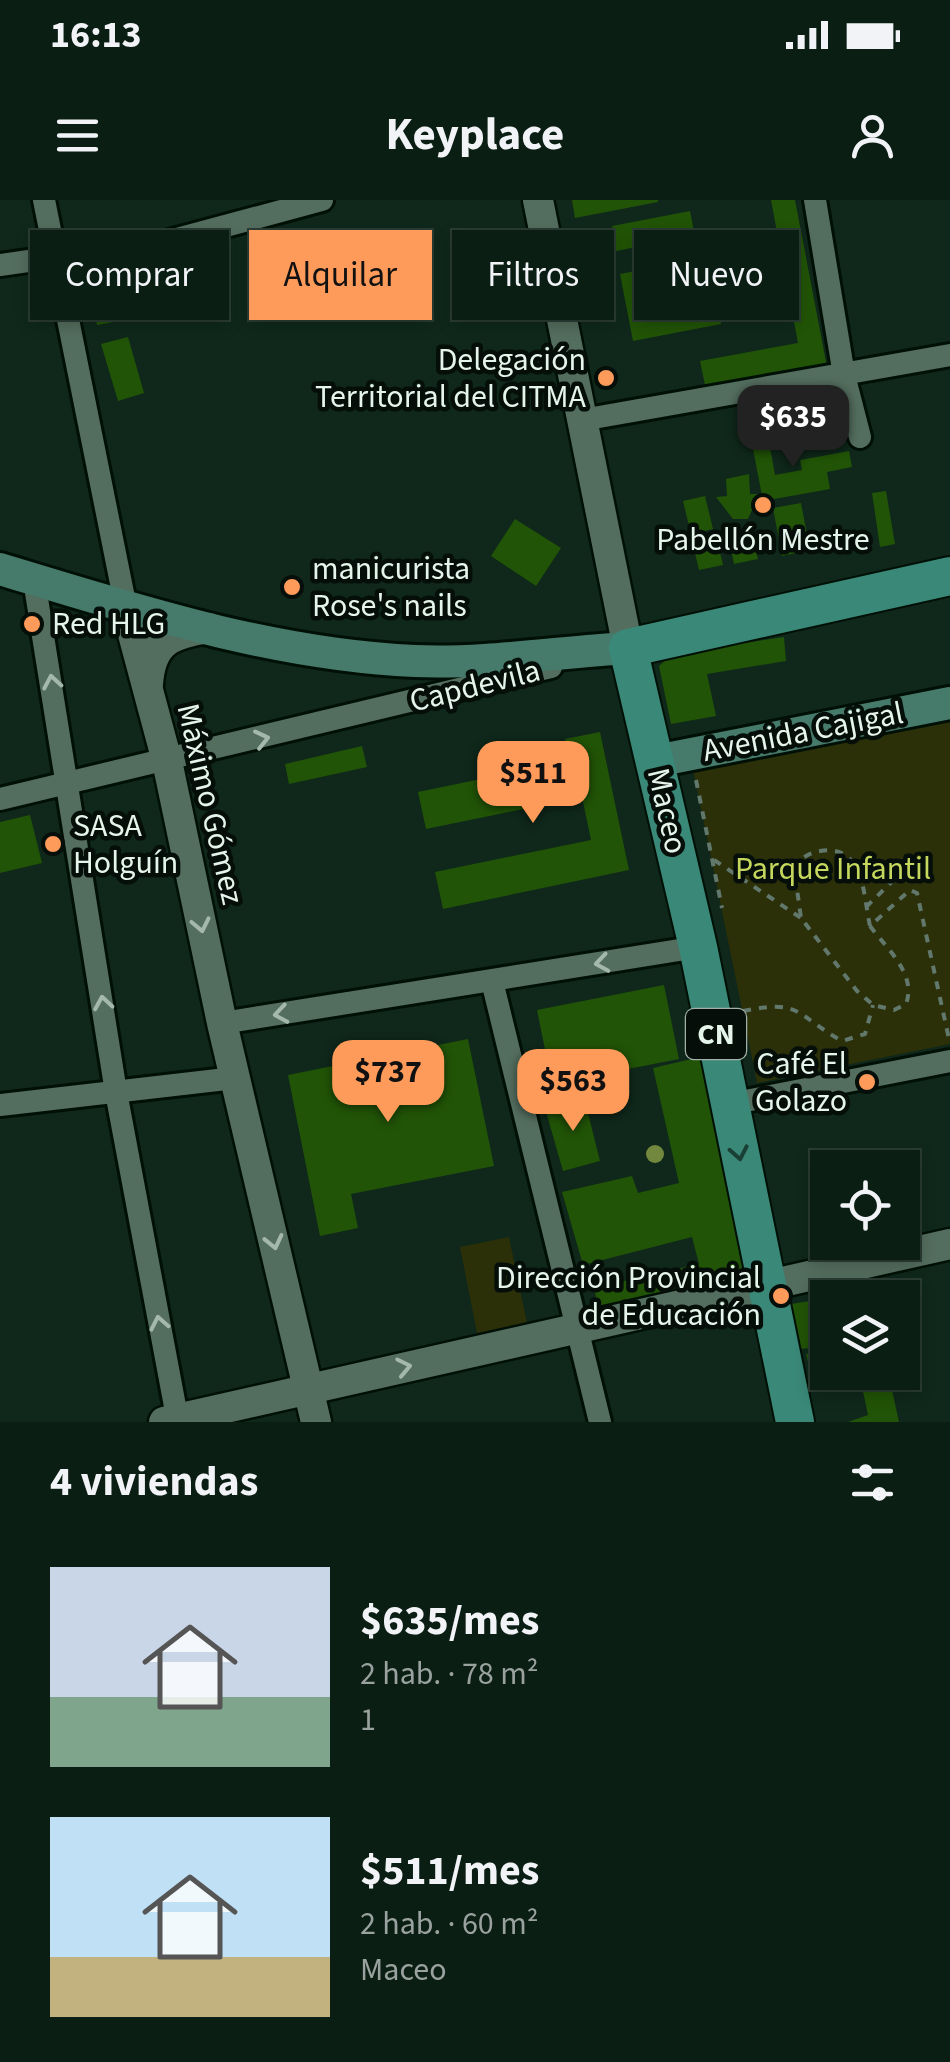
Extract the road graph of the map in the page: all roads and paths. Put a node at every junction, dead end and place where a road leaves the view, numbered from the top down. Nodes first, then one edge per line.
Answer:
1 (44, 200) edge
2 (538, 200) edge
3 (814, 200) edge
4 (308, 202) edge
5 (50, 230) edge
6 (195, 230) edge
7 (30, 265) edge
8 (0, 266) edge
9 (68, 320) edge
10 (950, 355) edge
11 (844, 375) junction
12 (582, 420) junction
13 (860, 436) dead end
14 (0, 569) edge
15 (950, 576) edge
16 (34, 580) junction
17 (126, 608) junction
18 (212, 628) junction
19 (628, 648) junction
20 (147, 687) junction
21 (950, 703) edge
22 (167, 761) junction
23 (656, 762) junction
24 (694, 769) dead end
25 (69, 782) junction
26 (0, 798) edge
27 (712, 858) junction
28 (905, 869) dead end
29 (866, 907) junction
30 (723, 916) dead end
31 (802, 918) junction
32 (870, 926) junction
33 (698, 947) junction
34 (492, 981) junction
35 (874, 1005) junction
36 (742, 1012) dead end
37 (222, 1023) junction
38 (950, 1044) edge
39 (950, 1061) edge
40 (235, 1078) junction
41 (116, 1092) junction
42 (730, 1104) junction
43 (0, 1105) edge
44 (950, 1244) edge
45 (765, 1287) junction
46 (577, 1329) junction
47 (309, 1388) junction
48 (173, 1421) edge
49 (316, 1422) edge
50 (600, 1422) edge
51 (795, 1422) edge

1 - 5 street, Máximo Gómez
2 - 12 street, Maceo
3 - 11 street
4 - 6 street
7 - 8 street
9 - 17 street, Máximo Gómez
10 - 11 street
11 - 12 street
11 - 13 street
12 - 19 street, Maceo
14 - 16 main road
15 - 19 main road, Capdevila
16 - 17 main road
25 -> 16 street
17 - 18 main road
17 - 20 street, Máximo Gómez
18 - 19 main road
18 - 20 street
22 -> 19 street, Capdevila
19 - 23 main road, Maceo / CN
20 - 22 street, Máximo Gómez
21 - 23 main road, Avenida Cajigal
22 - 25 street, Capdevila
22 -> 37 street, Máximo Gómez
23 - 33 main road, Maceo / CN
24 - 27 path
25 - 26 street, Capdevila
41 -> 25 street
27 - 30 path
27 - 31 path
28 - 29 path
29 - 31 path
29 - 32 path
31 - 35 path
32 - 35 path
32 - 38 path
33 -> 34 street
33 - 42 main road, Maceo / CN
34 -> 37 street
34 - 46 street
35 - 36 path
37 - 40 street, Máximo Gómez
39 - 42 street
40 - 41 street
40 -> 47 street, Máximo Gómez
41 - 43 street
48 -> 41 street
42 -> 45 main road, Maceo / CN
44 - 45 street
45 - 46 street
45 - 51 main road, Maceo / CN
47 -> 46 street
46 - 50 street
47 - 48 street
47 - 49 street, Máximo Gómez

